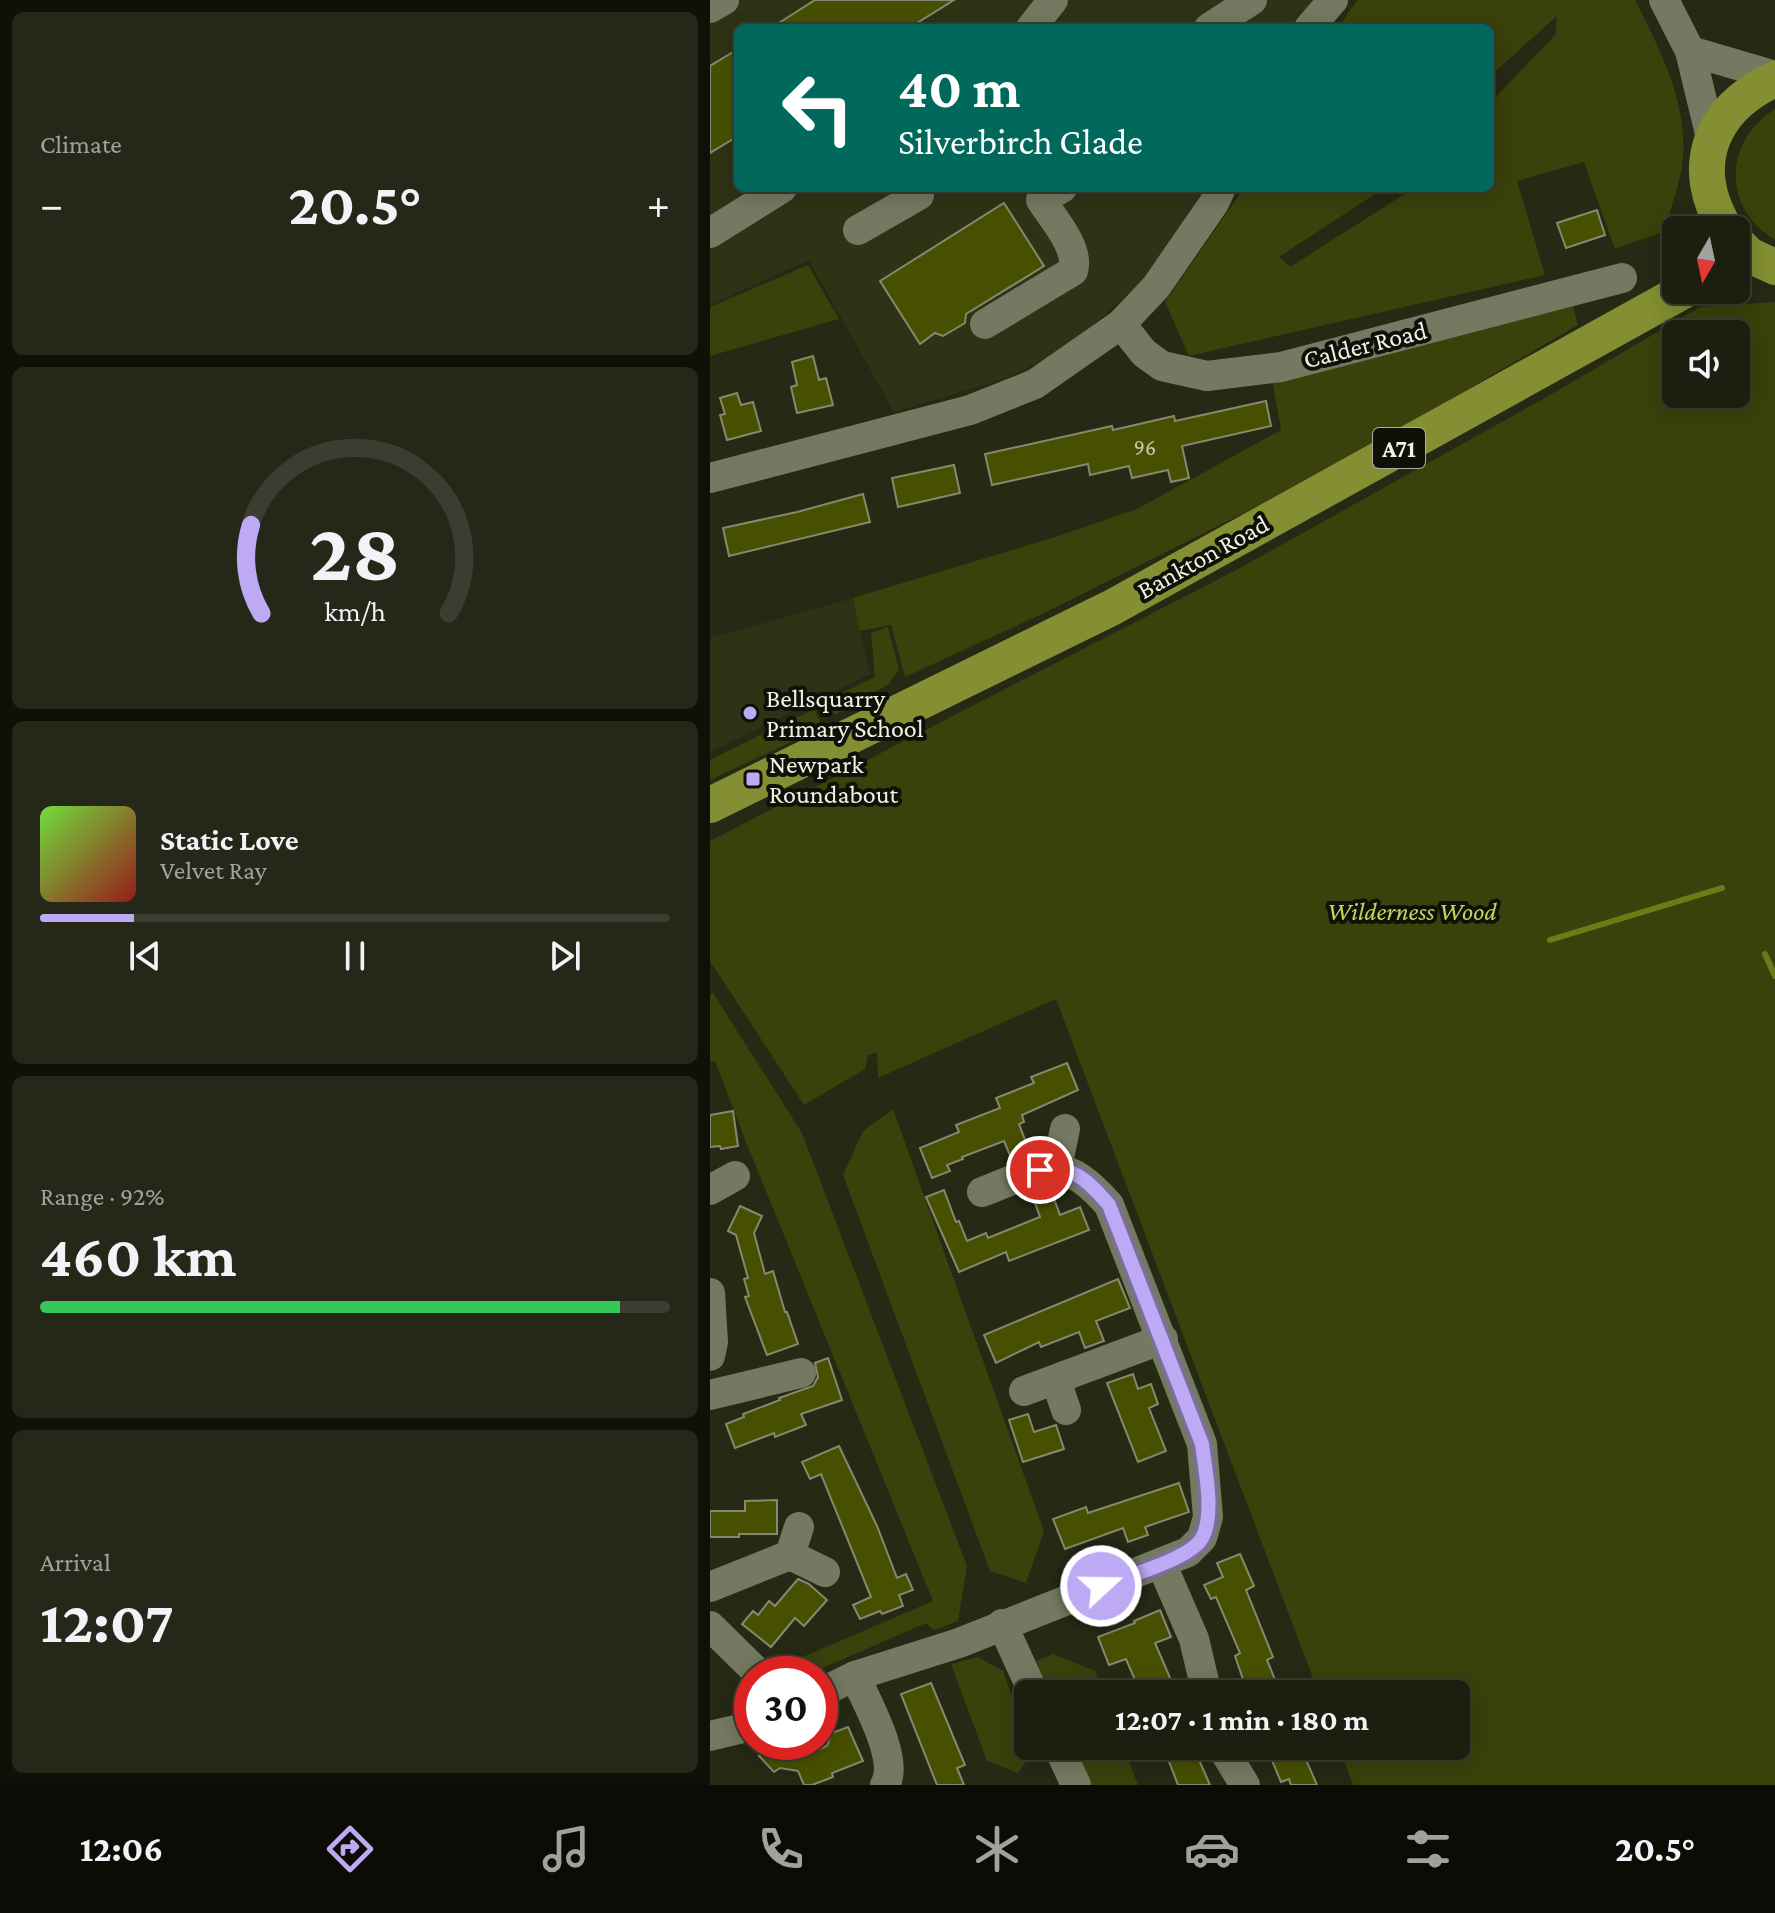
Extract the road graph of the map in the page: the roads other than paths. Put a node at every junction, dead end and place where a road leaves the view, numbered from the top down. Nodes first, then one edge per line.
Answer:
1 (724, 0) edge
2 (1252, 0) edge
3 (1333, 0) edge
4 (1664, 0) edge
5 (710, 8) edge
6 (1215, 24) edge
7 (1312, 24) edge
8 (1690, 51) junction
9 (1775, 78) edge
10 (1712, 142) junction
11 (776, 192) edge
12 (919, 192) edge
13 (1055, 192) edge
14 (1219, 192) edge
15 (1714, 216) edge
16 (858, 230) dead end
17 (710, 233) edge
18 (1750, 255) edge
19 (1775, 267) edge
20 (1750, 273) edge
21 (1622, 278) dead end
22 (1662, 303) edge
23 (985, 324) dead end
24 (1121, 324) junction
25 (710, 478) edge
26 (710, 805) edge
27 (1065, 1129) dead end
28 (1057, 1167) junction
29 (982, 1192) dead end
30 (710, 1293) edge
31 (1163, 1339) junction
32 (710, 1356) edge
33 (801, 1373) dead end
34 (1056, 1380) junction
35 (1024, 1391) dead end
36 (710, 1395) edge
37 (1066, 1410) dead end
38 (1161, 1563) junction
39 (825, 1572) dead end
40 (710, 1587) edge
41 (1002, 1624) junction
42 (710, 1626) edge
43 (741, 1656) edge
44 (855, 1676) junction
45 (1028, 1680) edge
46 (1204, 1680) edge
47 (838, 1684) edge
48 (734, 1732) edge
49 (710, 1736) edge
50 (1064, 1760) edge
51 (1230, 1760) edge
52 (885, 1785) edge
53 (1076, 1785) edge
54 (1245, 1785) edge

1 - 5 street
2 - 6 street
3 - 7 street
4 - 8 street
8 - 9 street
8 - 10 street
9 - 10 main road
10 - 15 main road
11 - 17 street
12 - 16 street
13 - 23 street
14 - 24 street
18 - 19 main road
19 - 20 main road
21 - 24 street, Calder Road
22 - 26 main road, Bankton Road / A71
24 - 25 street
27 - 28 street
28 - 29 street
28 - 31 street
30 - 32 street
31 - 34 street
31 - 38 street
33 - 36 street
34 - 35 street
34 - 37 street
38 - 41 street
38 - 46 street
39 - 40 street
41 - 44 street
41 - 45 street
42 - 43 street
44 - 47 street
44 - 52 street
48 - 49 street
50 - 53 street
51 - 54 street

